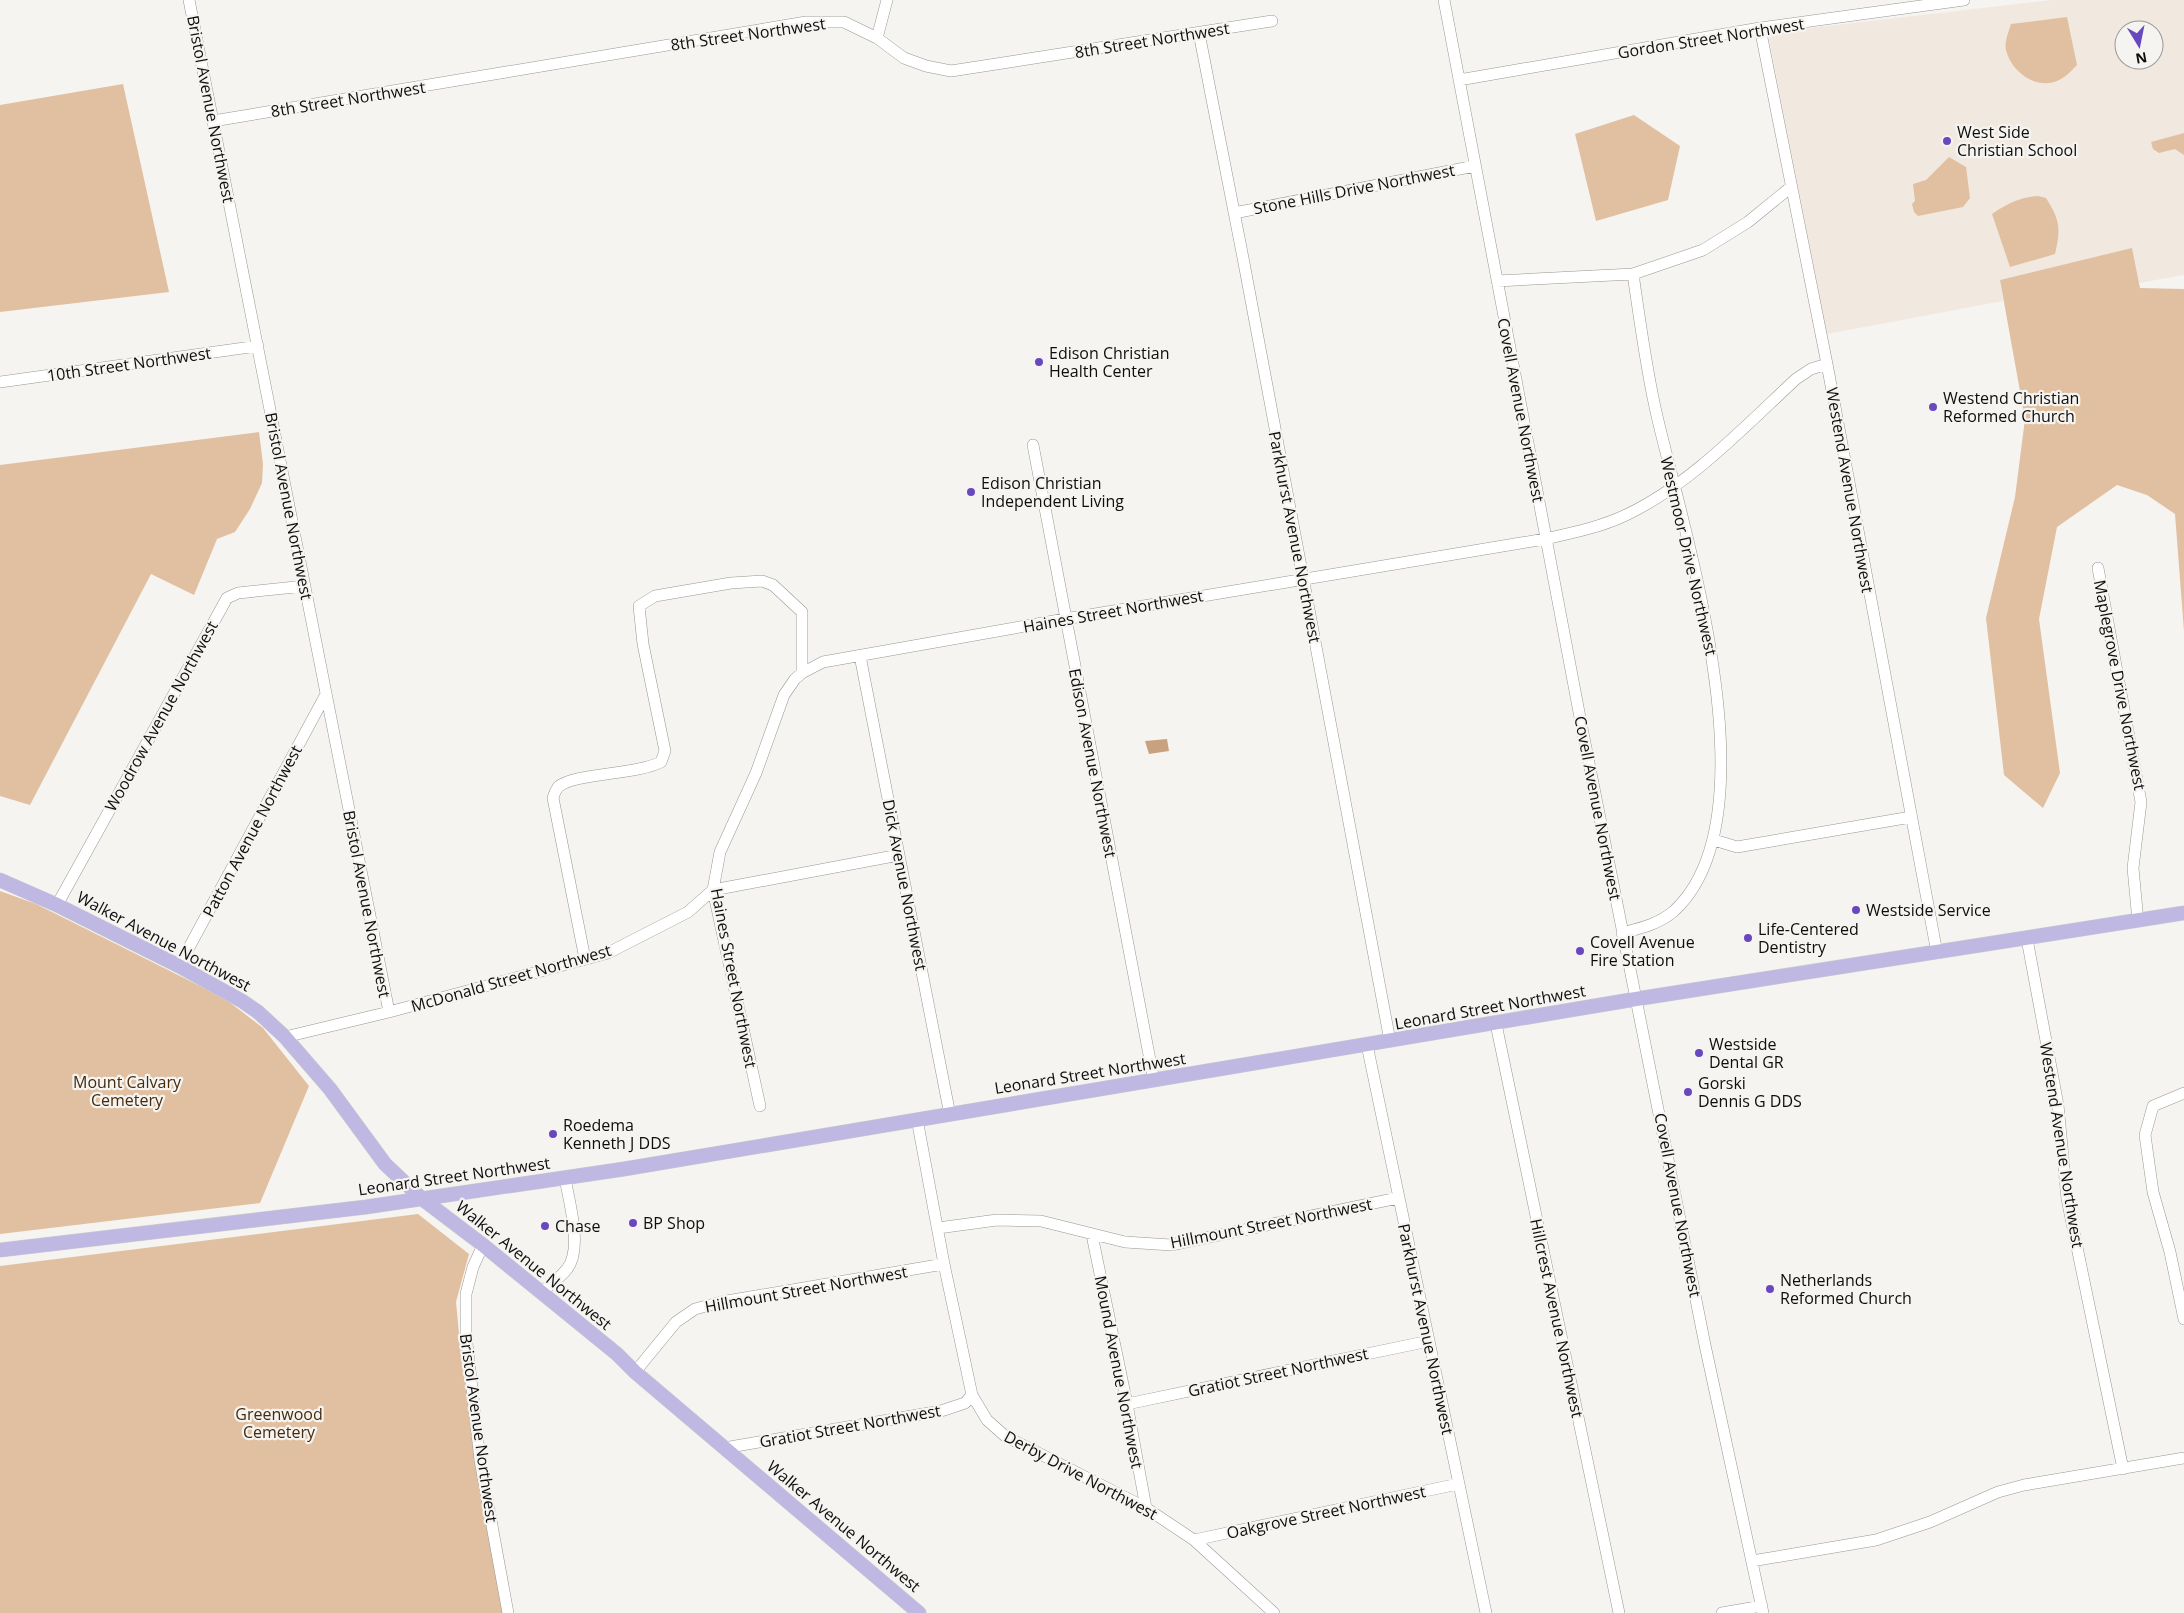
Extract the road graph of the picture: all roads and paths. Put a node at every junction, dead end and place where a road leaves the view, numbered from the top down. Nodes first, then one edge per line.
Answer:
1 (189, 0) edge
2 (887, 0) edge
3 (1444, 0) edge
4 (1964, 0) edge
5 (1272, 22) dead end
6 (1760, 28) junction
7 (1199, 33) junction
8 (877, 38) junction
9 (1459, 80) junction
10 (213, 121) junction
11 (1475, 166) junction
12 (1791, 187) junction
13 (1234, 212) junction
14 (1632, 274) junction
15 (1497, 281) junction
16 (258, 346) junction
17 (1827, 364) junction
18 (0, 382) edge
19 (1033, 445) dead end
20 (1674, 486) junction
21 (1545, 539) junction
22 (2098, 568) dead end
23 (1303, 580) junction
24 (305, 586) junction
25 (1065, 619) junction
26 (860, 656) junction
27 (802, 673) junction
28 (325, 696) junction
29 (1911, 817) junction
30 (1714, 840) junction
31 (900, 855) junction
32 (0, 880) edge
33 (713, 890) junction
34 (58, 905) junction
35 (2184, 913) edge
36 (2138, 921) junction
37 (1622, 933) junction
38 (2026, 939) junction
39 (1937, 953) junction
40 (585, 959) junction
41 (179, 966) junction
42 (1636, 1000) junction
43 (388, 1012) junction
44 (1496, 1024) junction
45 (285, 1037) junction
46 (1390, 1041) junction
47 (1367, 1045) junction
48 (1154, 1081) junction
49 (2184, 1093) edge
50 (760, 1106) dead end
51 (950, 1114) junction
52 (917, 1119) junction
53 (565, 1178) junction
54 (421, 1198) junction
55 (1398, 1198) junction
56 (938, 1228) junction
57 (1092, 1235) junction
58 (483, 1245) junction
59 (0, 1250) edge
60 (944, 1264) junction
61 (541, 1292) junction
62 (2184, 1318) edge
63 (1429, 1341) junction
64 (635, 1372) junction
65 (972, 1395) junction
66 (1127, 1404) junction
67 (724, 1448) junction
68 (2184, 1458) edge
69 (2123, 1469) junction
70 (1458, 1484) junction
71 (1146, 1508) junction
72 (1194, 1540) junction
73 (1752, 1561) junction
74 (1762, 1609) edge
75 (508, 1613) edge
76 (919, 1613) edge
77 (1274, 1613) edge
78 (1486, 1613) edge
79 (1619, 1613) edge
80 (1722, 1613) edge

1 - 10 street, Bristol Avenue Northwest
2 - 8 street
3 - 9 street, Covell Avenue Northwest
4 - 6 street, Gordon Street Northwest
5 - 7 street, 8th Street Northwest
6 - 9 street, Gordon Street Northwest
6 - 12 street, Westend Avenue Northwest
7 - 8 street, 8th Street Northwest
7 - 13 street, Parkhurst Avenue Northwest
8 - 10 street, 8th Street Northwest
9 - 11 street, Covell Avenue Northwest
10 - 16 street, Bristol Avenue Northwest
11 - 13 street, Stone Hills Drive Northwest
11 - 15 street, Covell Avenue Northwest
12 - 14 street
12 - 17 street, Westend Avenue Northwest
13 - 23 street, Parkhurst Avenue Northwest
14 - 15 street
14 - 20 street, Westmoor Drive Northwest
15 - 21 street, Covell Avenue Northwest
16 - 18 street, 10th Street Northwest
16 - 24 street, Bristol Avenue Northwest
17 - 20 street, Haines Street Northwest
17 - 29 street, Westend Avenue Northwest
19 - 25 street, Edison Avenue Northwest
20 - 21 street, Haines Street Northwest
20 - 30 street, Westmoor Drive Northwest
21 - 23 street, Haines Street Northwest
21 - 37 street, Covell Avenue Northwest
22 - 36 street, Maplegrove Drive Northwest
23 - 25 street, Haines Street Northwest
23 - 46 street, Parkhurst Avenue Northwest
24 - 28 street, Bristol Avenue Northwest
24 - 34 street, Woodrow Avenue Northwest
25 - 26 street, Haines Street Northwest
25 - 48 street, Edison Avenue Northwest
26 - 27 street, Haines Street Northwest
26 - 31 street, Dick Avenue Northwest
27 - 33 street, Haines Street Northwest
27 - 40 street
28 - 41 street, Patton Avenue Northwest
28 - 43 street, Bristol Avenue Northwest
29 - 30 street
29 - 39 street, Westend Avenue Northwest
30 - 37 street, Westmoor Drive Northwest
31 - 33 street
31 - 51 street, Dick Avenue Northwest
32 - 34 main road, Walker Avenue Northwest
33 - 40 street, McDonald Street Northwest
33 - 50 street, Haines Street Northwest
34 - 41 main road, Walker Avenue Northwest
35 - 36 main road, Leonard Street Northwest
36 - 38 main road, Leonard Street Northwest
37 - 42 street, Covell Avenue Northwest
38 - 39 main road, Leonard Street Northwest
38 - 69 street, Westend Avenue Northwest
39 - 42 main road, Leonard Street Northwest
40 - 43 street, McDonald Street Northwest
41 - 45 main road, Walker Avenue Northwest
42 - 44 main road, Leonard Street Northwest
42 - 73 street, Covell Avenue Northwest
43 - 45 street, McDonald Street Northwest
44 - 46 main road, Leonard Street Northwest
44 - 79 street, Hillcrest Avenue Northwest
45 - 54 main road, Walker Avenue Northwest
46 - 47 main road, Leonard Street Northwest
47 - 48 main road, Leonard Street Northwest
47 - 55 street, Parkhurst Avenue Northwest
48 - 51 main road, Leonard Street Northwest
49 - 62 street
51 - 52 main road, Leonard Street Northwest
52 - 53 main road, Leonard Street Northwest
52 - 56 street, Derby Drive Northwest
53 - 54 main road, Leonard Street Northwest
53 - 61 street
54 - 58 main road, Walker Avenue Northwest
54 - 59 main road, Leonard Street Northwest
55 - 57 street, Hillmount Street Northwest
55 - 63 street, Parkhurst Avenue Northwest
56 - 57 street, Hillmount Street Northwest
56 - 60 street, Derby Drive Northwest
57 - 66 street, Mound Avenue Northwest
58 - 61 main road, Walker Avenue Northwest
58 - 75 street, Bristol Avenue Northwest
60 - 64 street, Hillmount Street Northwest
60 - 65 street, Derby Drive Northwest
61 - 64 main road, Walker Avenue Northwest
63 - 66 street, Gratiot Street Northwest
63 - 70 street, Parkhurst Avenue Northwest
64 - 67 main road, Walker Avenue Northwest
65 - 67 street, Gratiot Street Northwest
65 - 71 street, Derby Drive Northwest
66 - 71 street, Mound Avenue Northwest
67 - 76 main road, Walker Avenue Northwest
68 - 69 street
69 - 73 street
70 - 72 street, Oakgrove Street Northwest
70 - 78 street, Parkhurst Avenue Northwest
71 - 72 street, Derby Drive Northwest
72 - 77 street, Derby Drive Northwest
73 - 74 street, Covell Avenue Northwest
74 - 80 street

